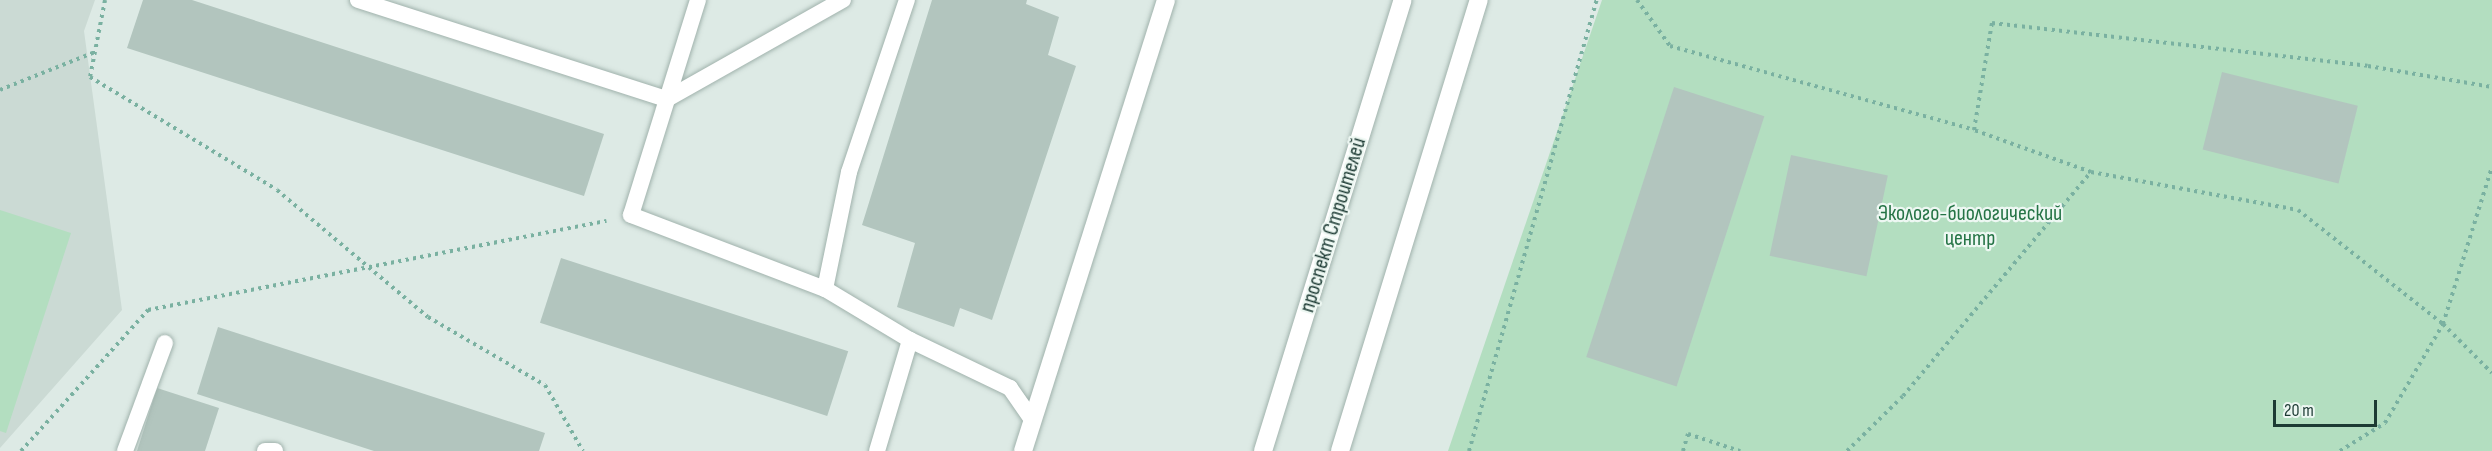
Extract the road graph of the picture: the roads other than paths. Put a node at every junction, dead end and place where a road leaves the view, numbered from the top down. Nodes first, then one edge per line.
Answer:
1 (358, 0) edge
2 (698, 0) edge
3 (843, 0) edge
4 (908, 0) edge
5 (1166, 0) edge
6 (1403, 0) edge
7 (1479, 0) edge
8 (667, 99) junction
9 (825, 289) junction
10 (910, 339) junction
11 (165, 344) dead end
12 (1033, 421) junction
13 (124, 451) edge
14 (265, 451) edge
15 (275, 451) edge
16 (877, 451) edge
17 (1023, 451) edge
18 (1263, 451) edge
19 (1340, 451) edge

1 - 8 lane
2 - 8 lane
3 - 8 lane
4 - 9 lane
5 - 12 main road
6 - 18 main road, проспект Строителей
7 - 19 main road
8 - 9 lane
9 - 10 lane
10 - 12 lane
10 - 16 lane
11 - 13 lane
12 - 17 main road
14 - 15 lane

